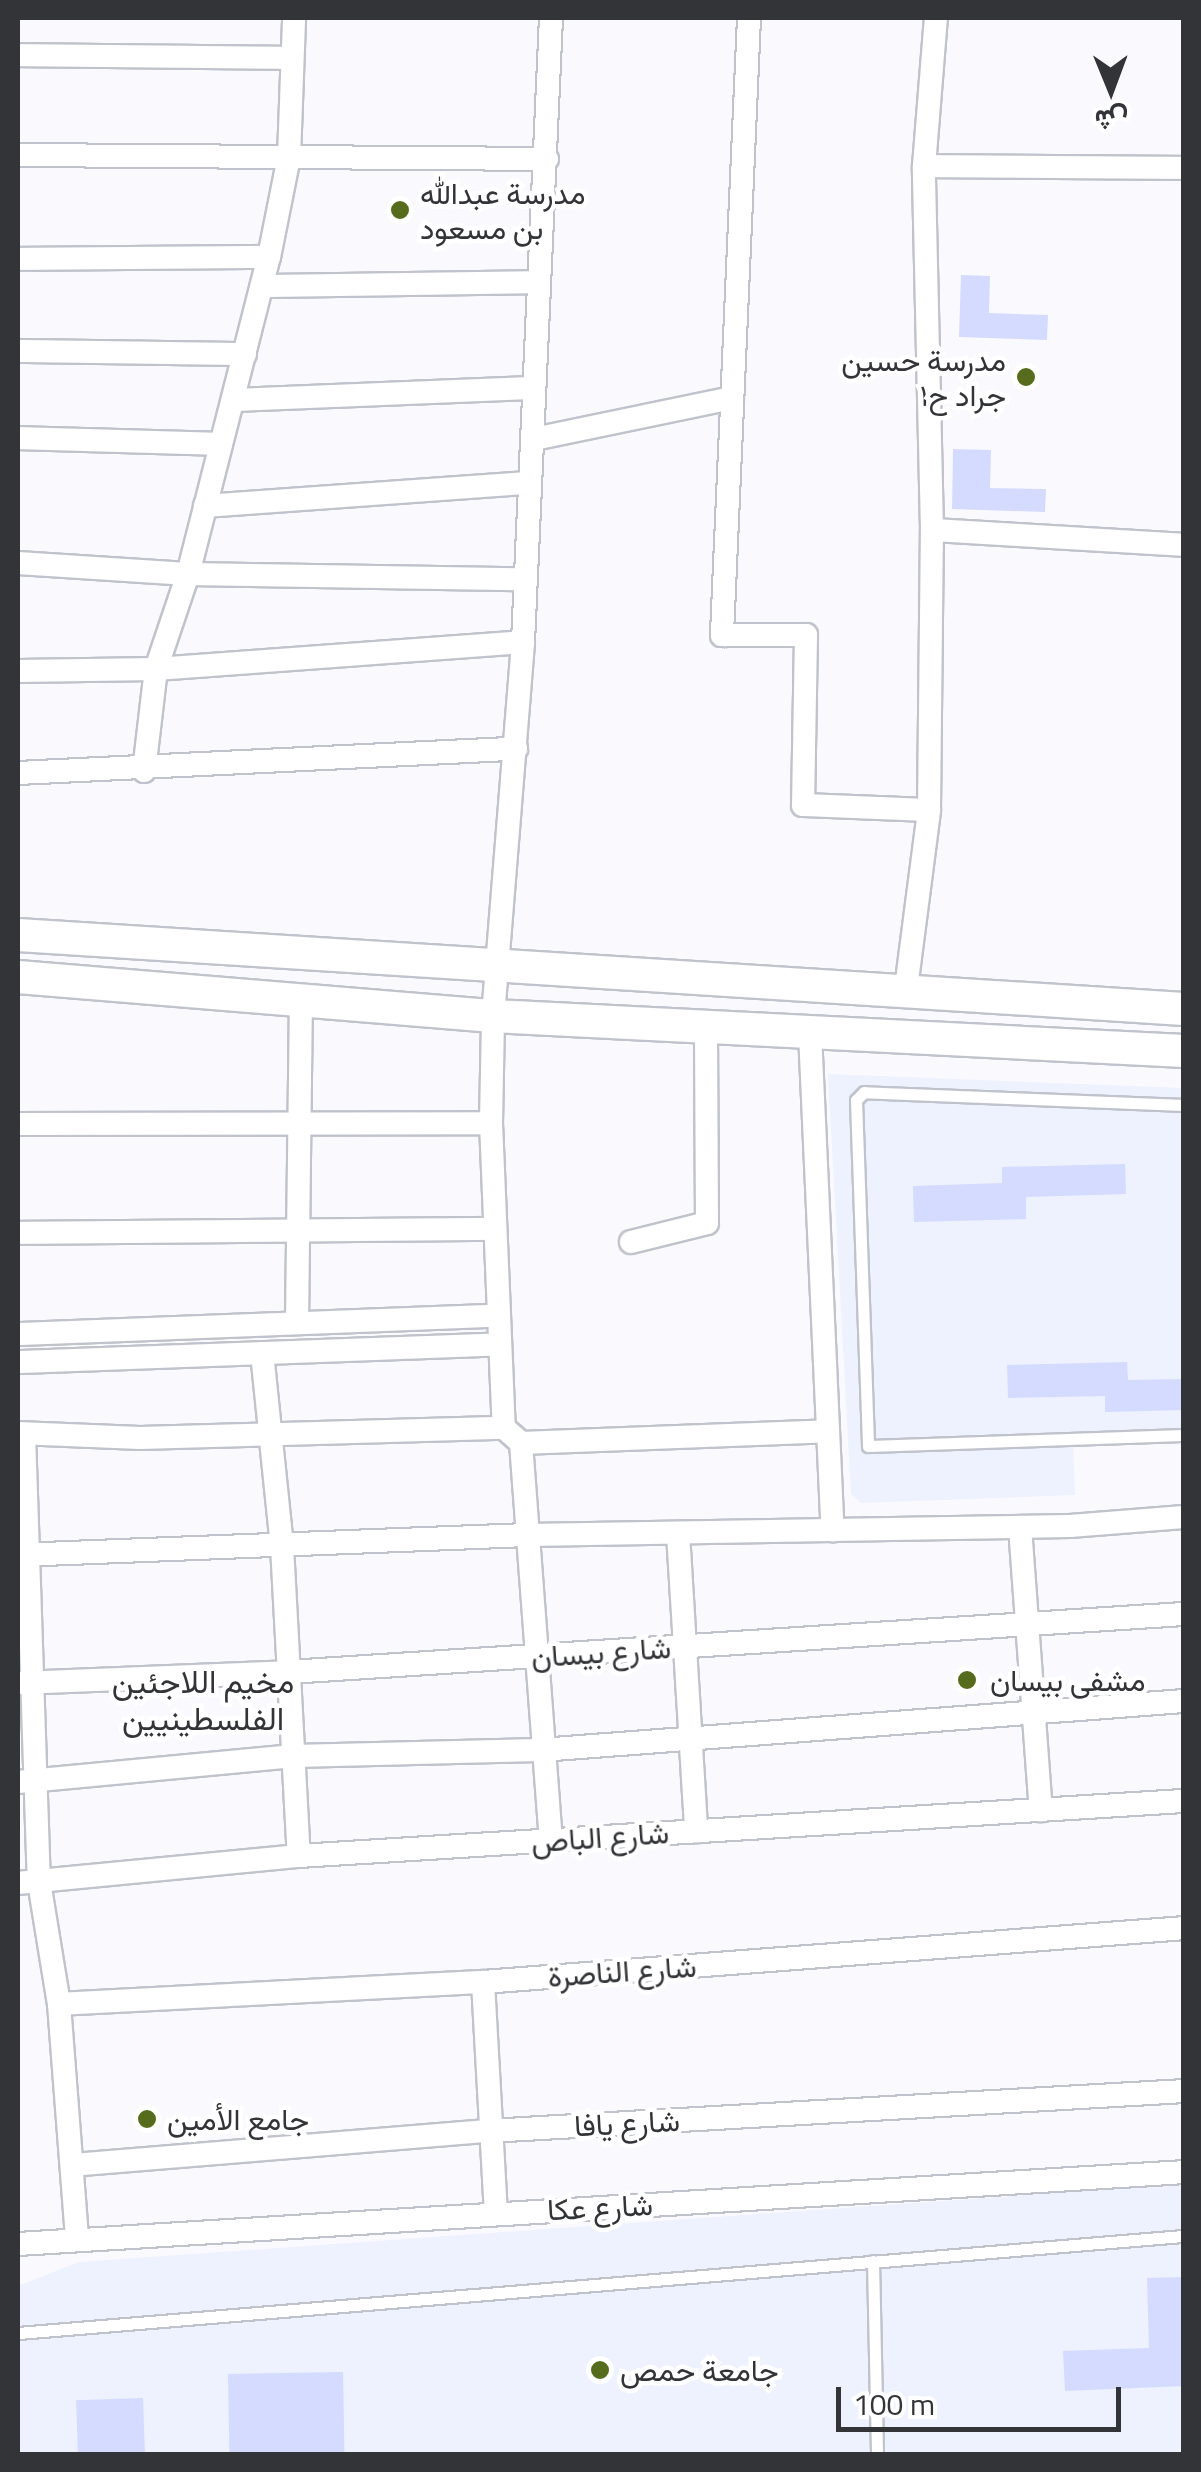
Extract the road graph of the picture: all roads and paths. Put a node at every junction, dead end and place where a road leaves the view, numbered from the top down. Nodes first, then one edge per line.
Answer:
1 (294, 18) edge
2 (551, 18) edge
3 (748, 18) edge
4 (936, 18) edge
5 (18, 55) edge
6 (290, 58) junction
7 (18, 155) edge
8 (289, 157) junction
9 (547, 158) junction
10 (924, 166) junction
11 (1184, 168) edge
12 (270, 257) junction
13 (18, 259) edge
14 (537, 282) junction
15 (262, 286) junction
16 (18, 350) edge
17 (244, 354) junction
18 (532, 388) junction
19 (732, 398) junction
20 (233, 400) junction
21 (18, 438) edge
22 (534, 440) junction
23 (221, 444) junction
24 (527, 483) junction
25 (205, 506) junction
26 (932, 530) junction
27 (1184, 545) edge
28 (18, 562) edge
29 (188, 574) junction
30 (524, 579) junction
31 (523, 642) junction
32 (156, 669) junction
33 (18, 671) edge
34 (516, 750) junction
35 (144, 771) junction
36 (18, 773) edge
37 (929, 810) junction
38 (18, 935) edge
39 (501, 970) junction
40 (18, 978) edge
41 (905, 996) junction
42 (301, 998) junction
43 (1184, 1009) edge
44 (493, 1016) junction
45 (706, 1028) junction
46 (810, 1033) junction
47 (1184, 1050) edge
48 (1184, 1105) edge
49 (492, 1123) junction
50 (18, 1124) edge
51 (304, 1126) junction
52 (300, 1228) junction
53 (493, 1229) junction
54 (18, 1233) edge
55 (631, 1242) dead end
56 (496, 1316) junction
57 (297, 1323) junction
58 (18, 1334) edge
59 (499, 1344) junction
60 (262, 1352) junction
61 (18, 1362) edge
62 (828, 1432) junction
63 (21, 1433) edge
64 (269, 1433) junction
65 (1184, 1435) edge
66 (512, 1436) junction
67 (1184, 1517) edge
68 (1020, 1527) junction
69 (832, 1530) junction
70 (678, 1533) junction
71 (528, 1535) junction
72 (282, 1546) junction
73 (21, 1555) edge
74 (1184, 1614) edge
75 (1027, 1624) junction
76 (685, 1647) junction
77 (534, 1657) junction
78 (289, 1672) junction
79 (26, 1683) edge
80 (1184, 1701) edge
81 (1034, 1713) junction
82 (690, 1740) junction
83 (541, 1750) junction
84 (294, 1756) junction
85 (27, 1781) edge
86 (1184, 1801) edge
87 (1042, 1810) junction
88 (696, 1831) junction
89 (550, 1840) junction
90 (300, 1856) junction
91 (28, 1882) edge
92 (1184, 1928) edge
93 (483, 1982) junction
94 (59, 2004) junction
95 (1184, 2092) edge
96 (489, 2130) junction
97 (72, 2165) junction
98 (1184, 2172) edge
99 (496, 2213) junction
100 (1184, 2236) edge
101 (78, 2238) junction
102 (18, 2244) edge
103 (874, 2261) junction
104 (18, 2333) edge
105 (878, 2454) edge

1 - 6 street
2 - 9 street
3 - 19 street
4 - 10 street
5 - 6 street
6 - 8 street
7 - 8 street
8 - 9 street
8 - 12 street
9 - 14 street
10 - 11 street
10 - 26 street
12 - 13 street
12 - 15 street
14 - 15 street
14 - 18 street
15 - 17 street
16 - 17 street
17 - 20 street
18 - 20 street
18 - 22 street
19 - 22 street
19 - 37 street
20 - 23 street
21 - 23 street
22 - 24 street
23 - 25 street
24 - 25 street
24 - 30 street
25 - 29 street
26 - 27 street
26 - 37 street
28 - 29 street
29 - 30 street
29 - 32 street
30 - 31 street
31 - 32 street
31 - 34 street
32 - 33 street
32 - 35 street
34 - 35 street
34 - 39 street
35 - 36 street
37 - 41 street
38 - 39 main road
39 - 41 main road
39 - 44 street
40 - 42 main road
41 - 43 main road
42 - 44 main road
42 - 51 street
44 - 45 main road
44 - 49 street
45 - 46 main road
45 - 55 street
46 - 47 main road
46 - 62 street
48 - 65 lane
49 - 51 street
49 - 53 street
50 - 51 street
51 - 52 street
52 - 53 street
52 - 54 street
52 - 57 street
53 - 56 street
56 - 57 street
56 - 59 street
57 - 58 street
59 - 60 street
59 - 66 street
60 - 61 street
60 - 64 street
62 - 66 street
62 - 69 street
63 - 64 street
63 - 73 street
64 - 66 street
64 - 72 street
66 - 71 street
67 - 68 street
68 - 69 street
68 - 75 street
69 - 70 street
70 - 71 street
70 - 76 street
71 - 72 street
71 - 77 street
72 - 73 street
72 - 78 street
73 - 79 street
74 - 75 street, شارع بيسان
75 - 76 street, شارع بيسان
75 - 81 street
76 - 77 street, شارع بيسان
76 - 82 street
77 - 78 street, شارع بيسان
77 - 83 street
78 - 79 street, شارع بيسان
78 - 84 street
79 - 85 street
80 - 81 street
81 - 82 street
81 - 87 street
82 - 83 street
82 - 88 street
83 - 84 street
83 - 89 street
84 - 85 street
84 - 90 street
85 - 91 street
86 - 87 street, شارع الباص
87 - 88 street, شارع الباص
88 - 89 street, شارع الباص
89 - 90 street, شارع الباص
90 - 91 street, شارع الباص
91 - 94 street
92 - 93 street, شارع الناصرة
93 - 94 street, شارع الناصرة
93 - 96 street
94 - 97 street
95 - 96 street, شارع يافا
96 - 97 street, شارع يافا
96 - 99 street
97 - 101 street
98 - 99 street, شارع عكا
99 - 101 street, شارع عكا
100 - 103 lane
101 - 102 street, شارع عكا
103 - 104 lane
103 - 105 lane

